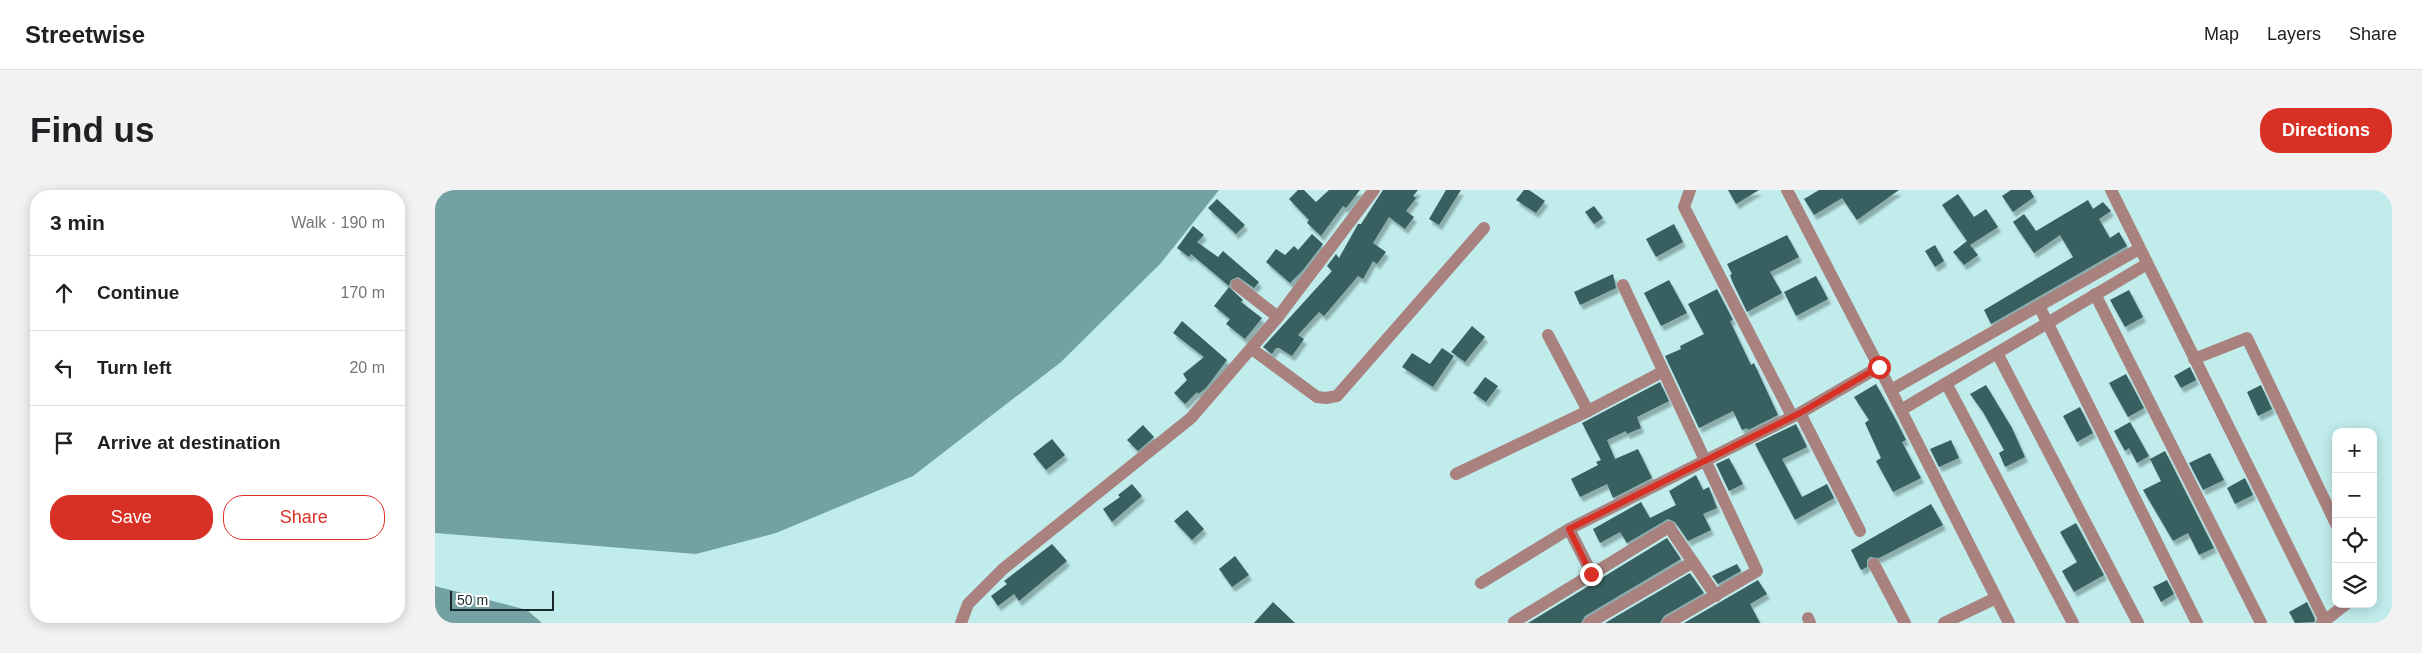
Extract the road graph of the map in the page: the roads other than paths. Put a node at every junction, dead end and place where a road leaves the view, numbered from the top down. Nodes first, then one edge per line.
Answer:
1 (1374, 190) edge
2 (1690, 190) edge
3 (1787, 190) edge
4 (2111, 190) edge
5 (1484, 228) dead end
6 (2139, 248) junction
7 (2147, 264) junction
8 (1237, 285) dead end
9 (1623, 285) dead end
10 (2095, 294) junction
11 (2039, 306) junction
12 (1278, 317) junction
13 (2047, 323) junction
14 (1548, 335) dead end
15 (1252, 349) junction
16 (1997, 353) junction
17 (2194, 359) junction
18 (1879, 367) junction
19 (1663, 372) junction
20 (1946, 383) junction
21 (1891, 390) junction
22 (1588, 410) junction
23 (1901, 410) junction
24 (1796, 415) junction
25 (1704, 461) junction
26 (1456, 474) dead end
27 (2333, 518) edge
28 (1569, 529) junction
29 (1860, 531) dead end
30 (1693, 562) junction
31 (1874, 564) dead end
32 (1591, 574) junction
33 (1481, 583) dead end
34 (1716, 596) junction
35 (1996, 598) junction
36 (2341, 608) edge
37 (2323, 622) edge
38 (961, 623) edge
39 (1515, 623) edge
40 (1589, 623) edge
41 (1668, 623) edge
42 (1905, 623) edge
43 (1944, 623) edge
44 (2009, 623) edge
45 (2073, 623) edge
46 (2138, 623) edge
47 (2197, 623) edge
48 (2261, 623) edge

1 - 12 street
2 - 24 street
3 - 18 street
4 - 6 street
5 - 15 street
6 - 7 street
6 - 11 street
7 - 10 street
7 - 17 street
8 - 12 street
9 - 19 street
10 - 13 street
10 - 48 street
11 - 13 street
11 - 21 street
12 - 15 street
13 - 16 street
13 - 47 street
14 - 22 street
15 - 38 street
16 - 20 street
16 - 46 street
17 - 27 street
17 - 37 street
18 - 21 street
18 - 24 street
19 - 22 street
19 - 25 street
20 - 23 street
20 - 45 street
21 - 23 street
22 - 26 street
23 - 35 street
24 - 25 street
24 - 29 street
25 - 28 street
25 - 34 street
28 - 32 street
28 - 33 street
30 - 32 street
30 - 34 street
30 - 40 street
31 - 42 street
32 - 39 street
34 - 41 street
35 - 43 street
35 - 44 street
36 - 37 street

